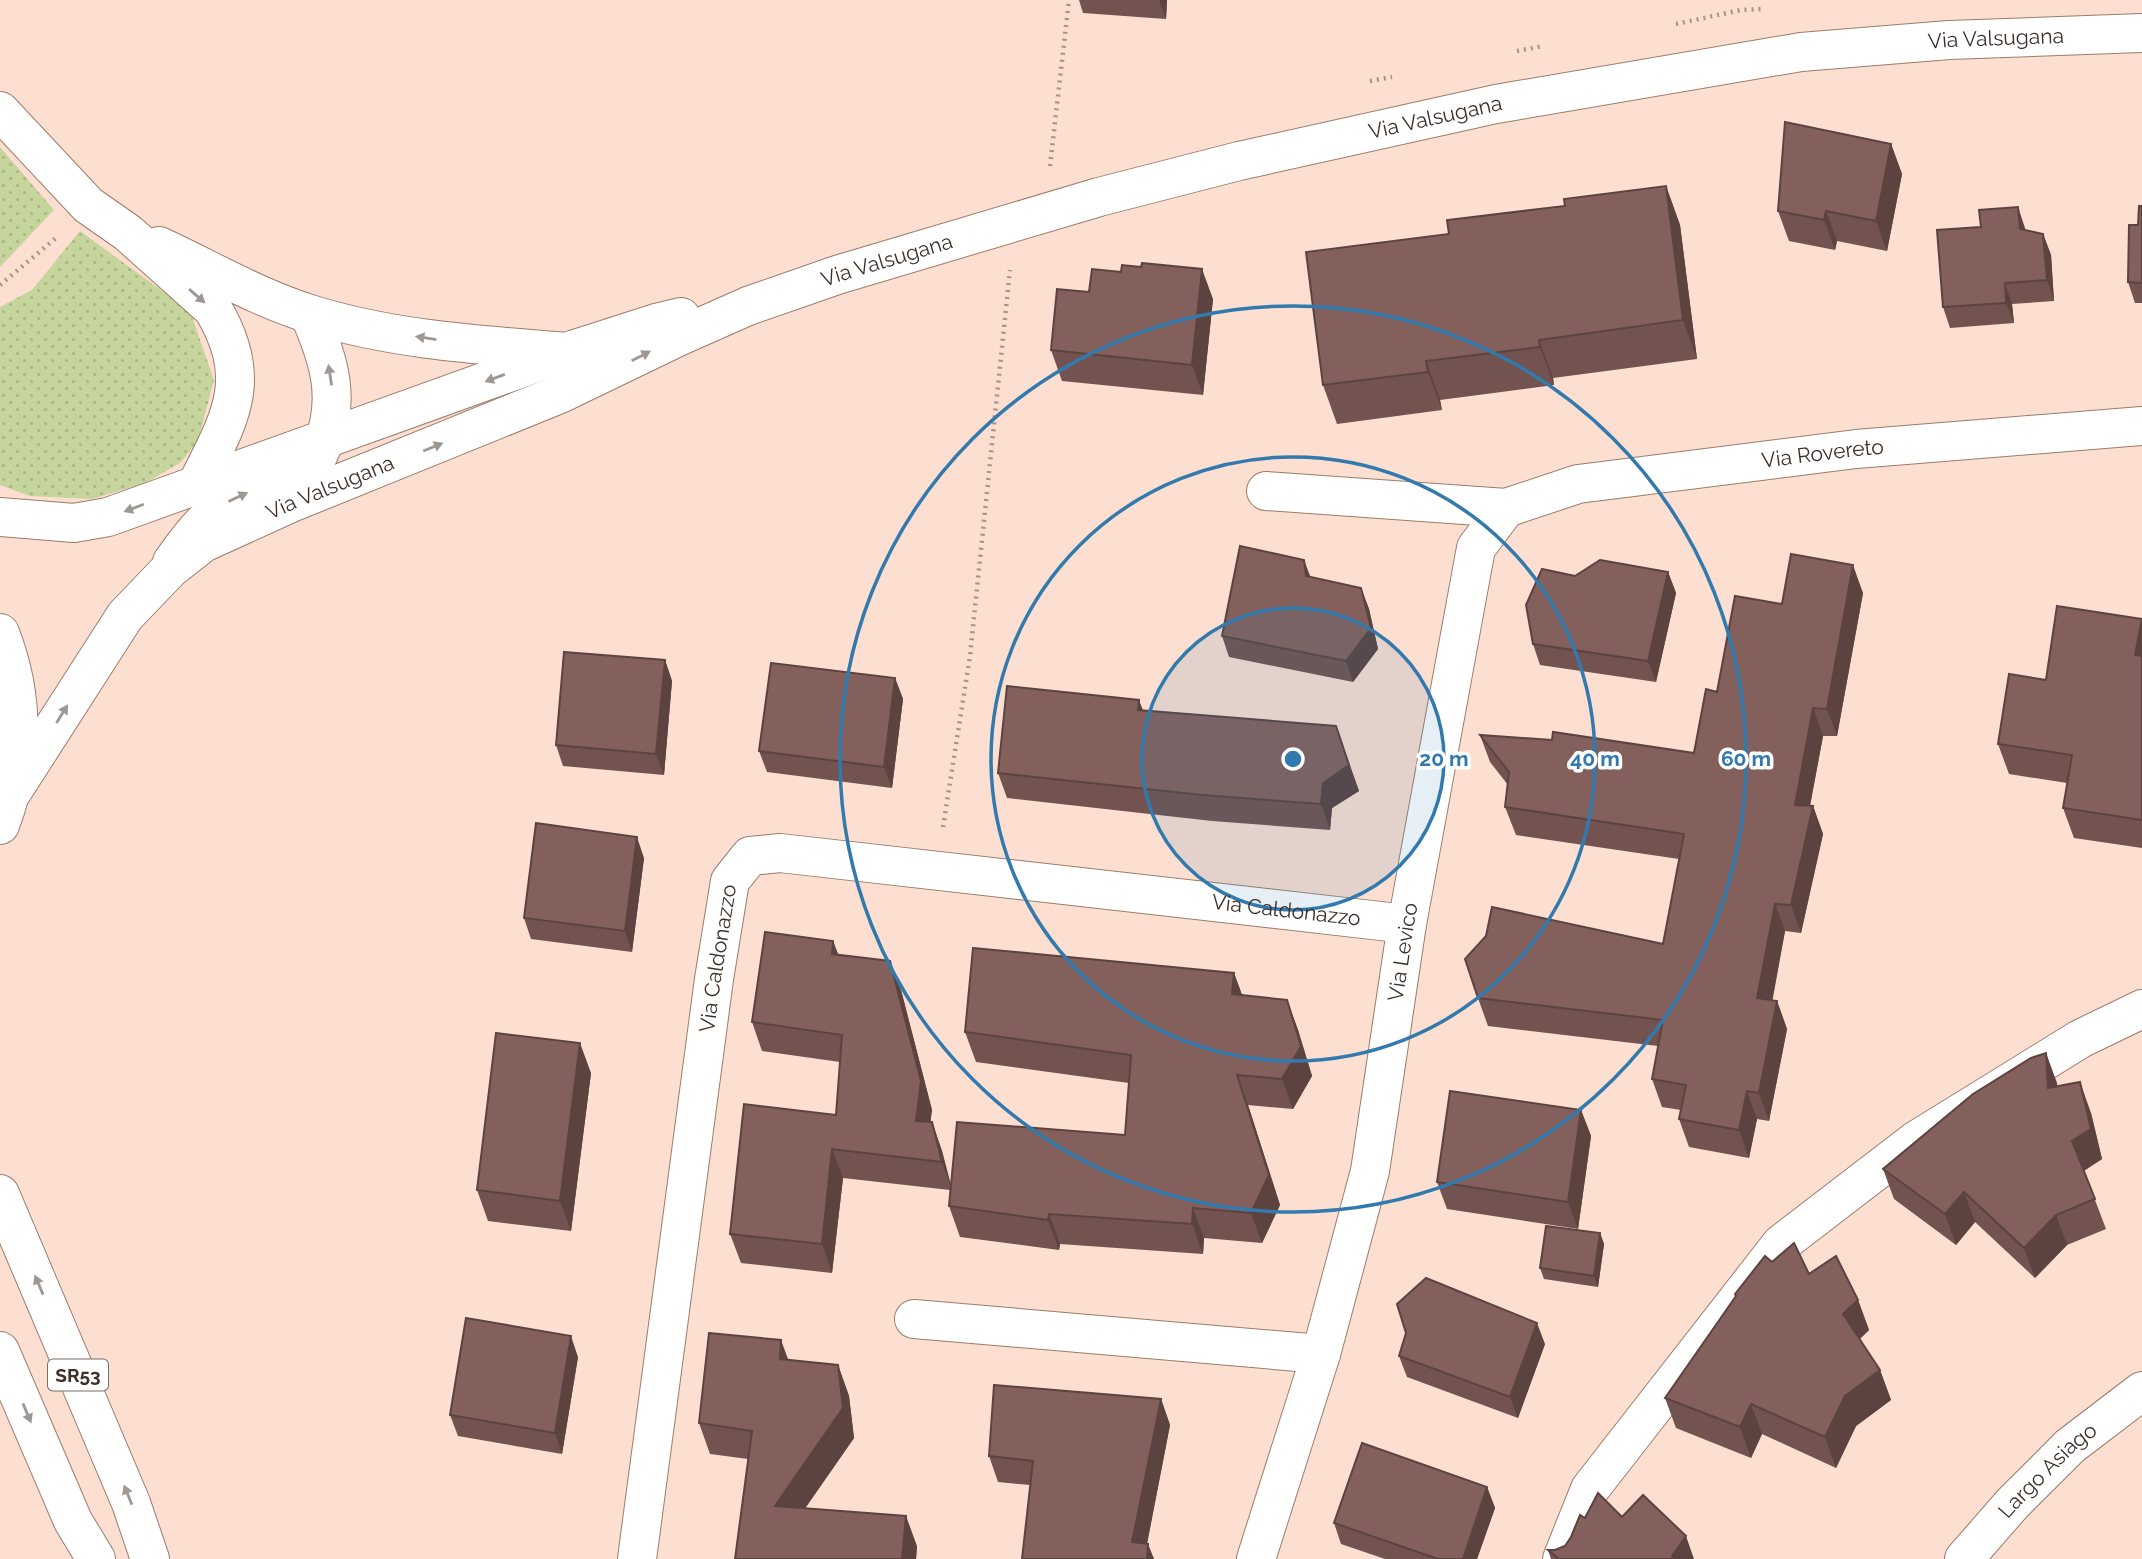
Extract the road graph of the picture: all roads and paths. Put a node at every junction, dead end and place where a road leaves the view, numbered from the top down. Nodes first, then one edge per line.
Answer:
1 (1069, 0) edge
2 (2142, 33) edge
3 (0, 111) edge
4 (1049, 166) dead end
5 (1015, 220) junction
6 (128, 233) junction
7 (60, 234) dead end
8 (0, 285) edge
9 (748, 306) junction
10 (309, 314) junction
11 (568, 352) junction
12 (2142, 426) edge
13 (326, 439) junction
14 (197, 484) junction
15 (1266, 492) dead end
16 (1506, 508) junction
17 (0, 517) edge
18 (159, 581) junction
19 (0, 633) edge
20 (6, 808) edge
21 (942, 834) dead end
22 (1407, 924) junction
23 (2142, 1009) edge
24 (0, 1194) edge
25 (914, 1319) dead end
26 (0, 1351) edge
27 (1321, 1354) junction
28 (2142, 1391) edge
29 (96, 1559) edge
30 (150, 1559) edge
31 (637, 1559) edge
32 (1256, 1559) edge
33 (1562, 1559) edge
34 (1964, 1559) edge

1 - 4 path
2 - 5 street, Via Valsugana
3 - 6 street
5 - 9 street, Via Valsugana
5 - 21 path
6 - 10 street
6 -> 14 street
7 - 8 path
9 - 11 street, Via Valsugana
18 -> 9 street, Via Valsugana
11 -> 10 street
13 -> 10 street
11 -> 13 street, Via Valsugana
12 - 16 street, Via Rovereto
13 - 14 street, Via Valsugana
18 -> 13 street
14 -> 17 street, Via Valsugana
15 - 16 street, Via Rovereto
16 - 22 street, Via Levico
20 -> 18 street, Via Valsugana
19 - 20 street
22 - 27 street, Via Levico
22 - 31 street, Via Caldonazzo
23 - 33 street
30 -> 24 street, SR53
25 - 27 street
26 -> 29 street, SR53
27 - 32 street, Via Levico
28 - 34 street, Largo Asiago

